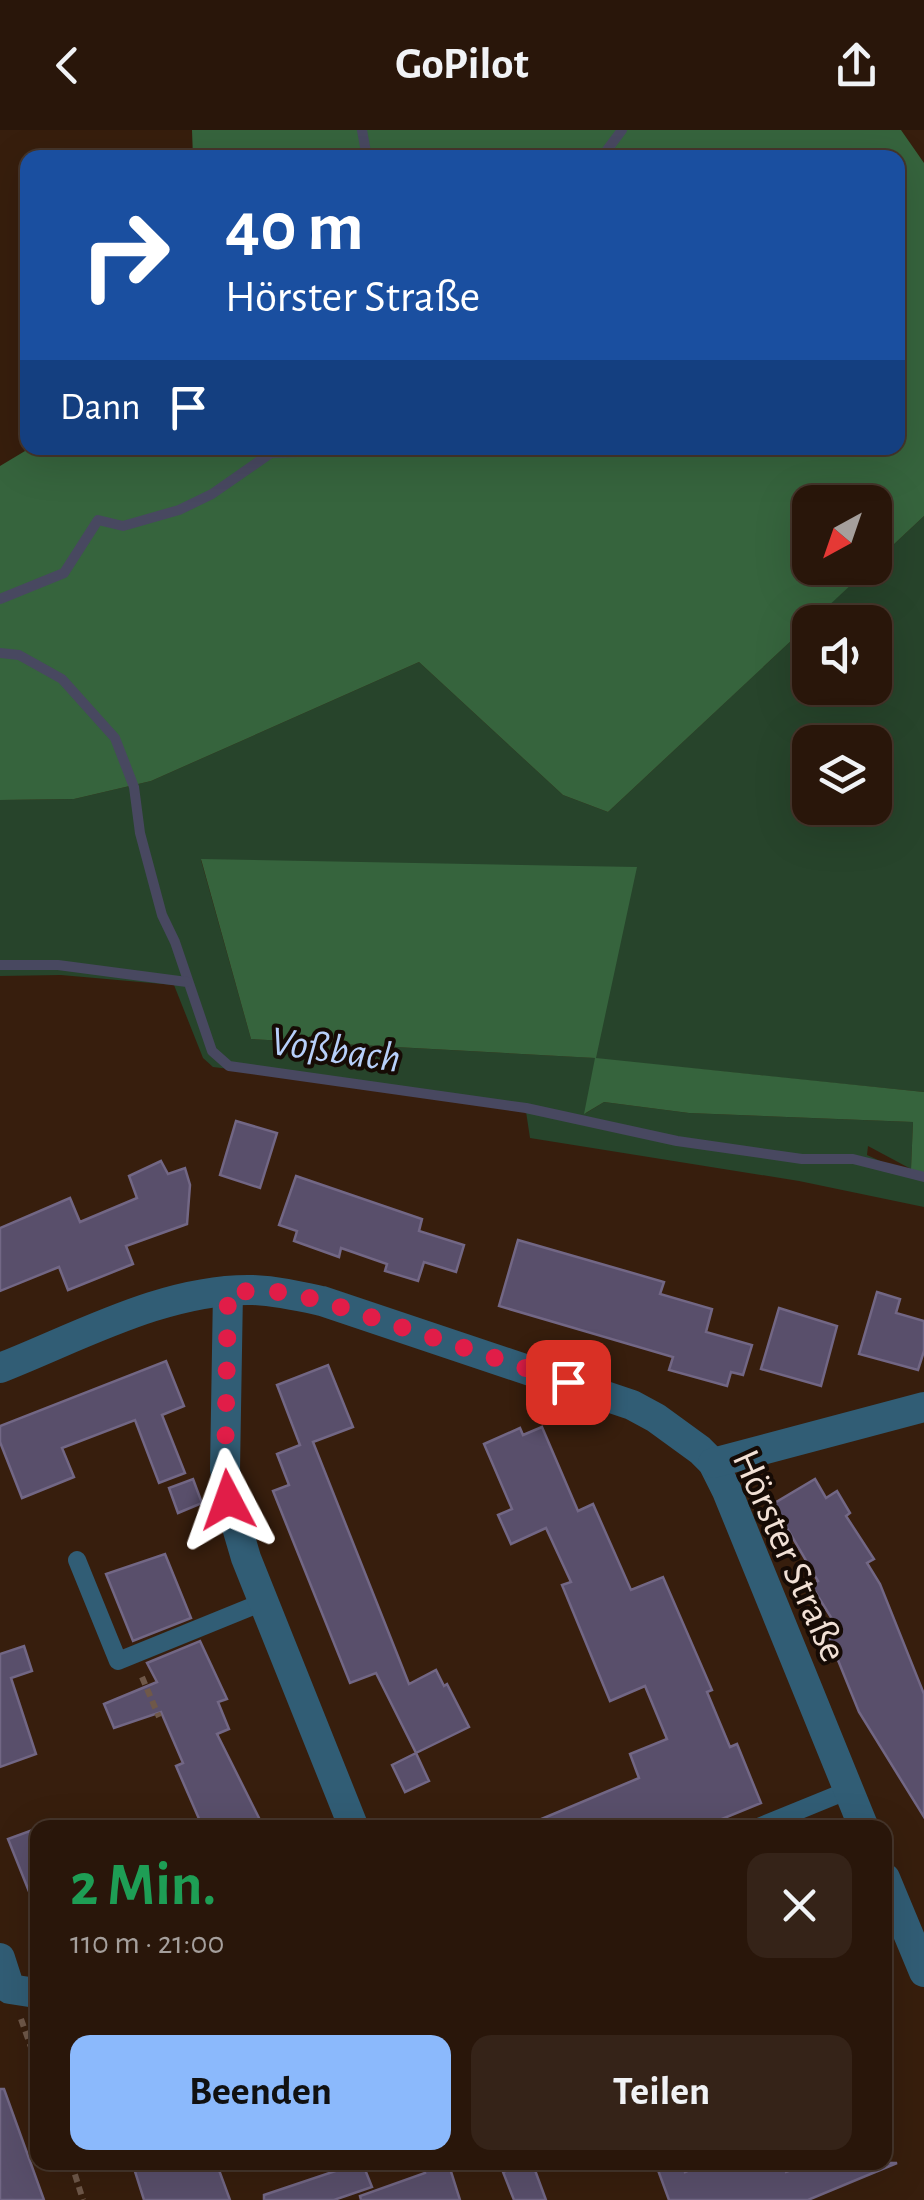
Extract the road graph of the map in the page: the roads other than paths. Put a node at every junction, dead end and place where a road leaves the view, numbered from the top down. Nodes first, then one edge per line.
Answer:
1 (228, 1291) junction
2 (0, 1368) edge
3 (924, 1407) edge
4 (713, 1463) junction
5 (76, 1560) dead end
6 (263, 1602) junction
7 (849, 1790) junction
8 (351, 1820) edge
9 (776, 1820) edge
10 (861, 1820) edge
11 (892, 1895) edge
12 (0, 1958) edge
13 (924, 1972) edge
14 (16, 1992) edge

1 - 2 street, Hörster Straße
1 - 4 street, Hörster Straße
1 - 6 street
3 - 4 street
4 - 7 street, Hörster Straße
5 - 6 lane
6 - 8 street
7 - 9 lane
7 - 10 street, Hörster Straße
11 - 13 street
12 - 14 street

